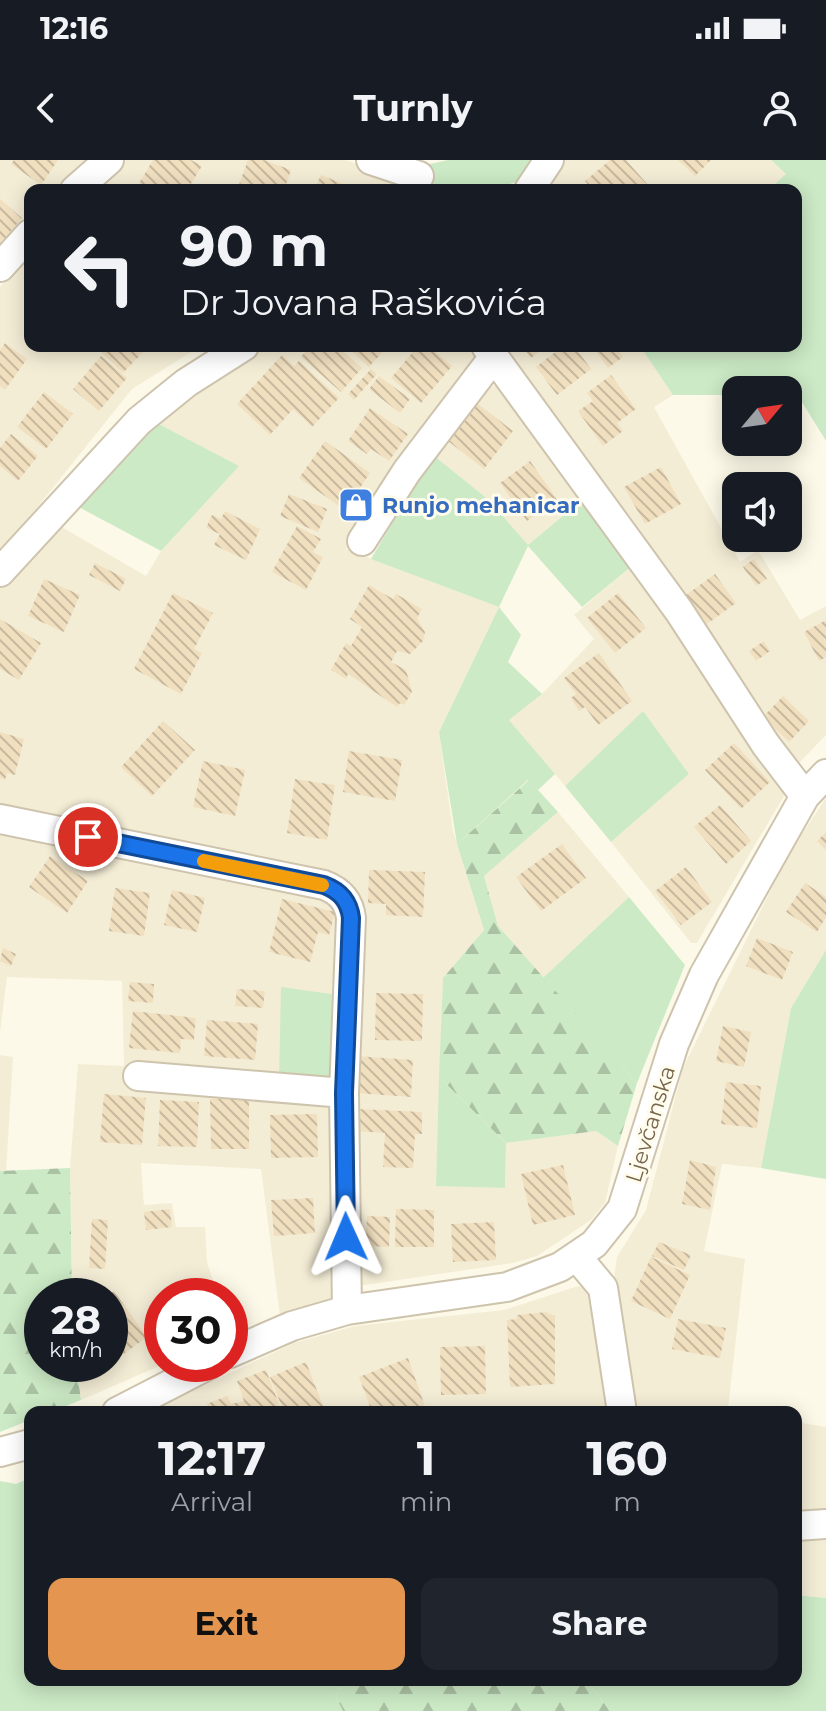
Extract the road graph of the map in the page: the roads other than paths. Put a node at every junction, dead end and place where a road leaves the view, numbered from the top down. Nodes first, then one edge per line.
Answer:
1 (109, 160) edge
2 (371, 160) edge
3 (549, 160) edge
4 (417, 175) edge
5 (82, 184) edge
6 (533, 184) edge
7 (24, 241) edge
8 (0, 267) edge
9 (235, 352) edge
10 (489, 352) edge
11 (362, 541) dead end
12 (0, 572) edge
13 (826, 774) edge
14 (805, 796) junction
15 (0, 819) edge
16 (138, 1076) dead end
17 (344, 1093) junction
18 (577, 1257) junction
19 (347, 1310) junction
20 (248, 1345) edge
21 (175, 1382) edge
22 (129, 1406) edge
23 (621, 1406) edge
24 (24, 1446) edge
25 (0, 1452) edge
26 (826, 1524) edge
27 (802, 1526) edge

1 - 5 street
2 - 4 street
3 - 6 street
7 - 8 street
9 - 12 street
10 - 11 street
10 - 14 street
13 - 14 street, Ljevčanska
14 - 18 street, Ljevčanska
15 - 17 street
16 - 17 street
17 - 19 street
18 - 19 street, Ljevčanska
18 - 23 street
19 - 20 street, Ljevčanska
21 - 22 street
24 - 25 street
26 - 27 street

